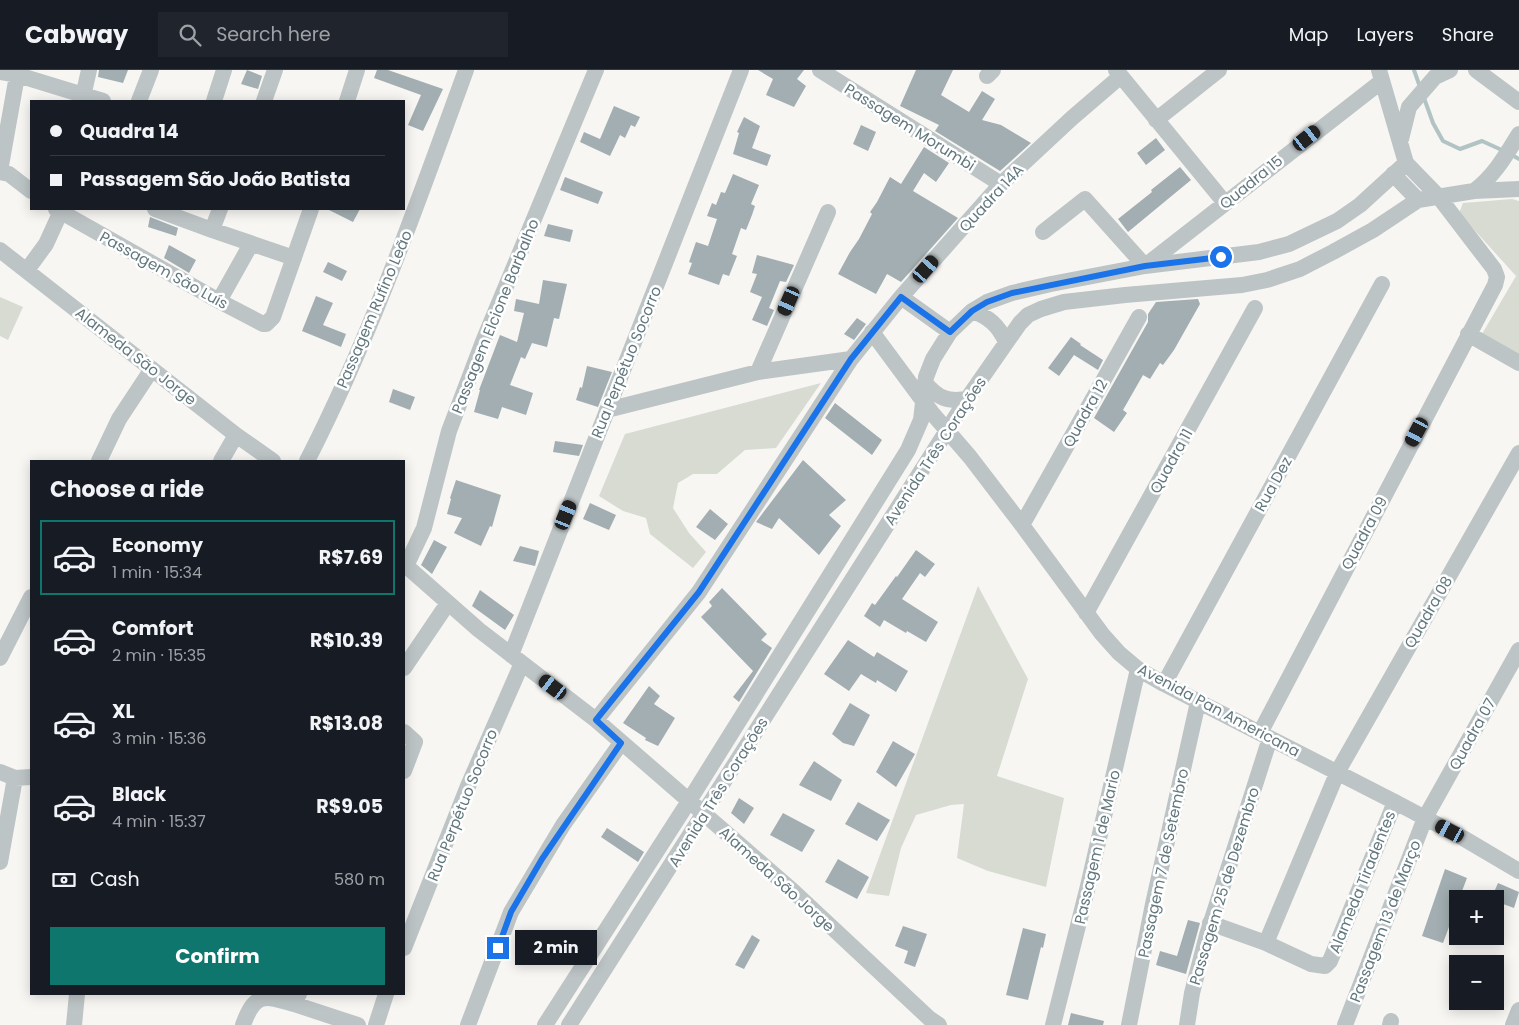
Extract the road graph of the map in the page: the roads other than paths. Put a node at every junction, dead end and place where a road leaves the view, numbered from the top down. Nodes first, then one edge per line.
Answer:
1 (89, 70) edge
2 (151, 70) edge
3 (224, 70) edge
4 (275, 70) edge
5 (357, 70) edge
6 (466, 70) edge
7 (596, 70) edge
8 (741, 70) edge
9 (820, 70) edge
10 (1219, 70) edge
11 (1476, 70) edge
12 (0, 72) edge
13 (18, 73) edge
14 (1119, 73) edge
15 (1443, 73) edge
16 (1380, 75) edge
17 (82, 98) edge
18 (96, 100) edge
19 (139, 100) edge
20 (214, 100) edge
21 (264, 100) edge
22 (347, 100) edge
23 (1518, 104) edge
24 (1156, 120) junction
25 (1519, 134) edge
26 (1400, 142) junction
27 (1406, 163) junction
28 (3, 172) edge
29 (1393, 174) junction
30 (30, 175) edge
31 (1001, 184) junction
32 (1519, 189) edge
33 (30, 190) edge
34 (1474, 191) junction
35 (1438, 196) junction
36 (1418, 200) junction
37 (1225, 204) junction
38 (60, 210) edge
39 (158, 210) edge
40 (220, 210) edge
41 (311, 210) edge
42 (828, 212) dead end
43 (212, 230) junction
44 (1043, 232) dead end
45 (250, 244) junction
46 (0, 250) edge
47 (294, 258) junction
48 (1145, 266) junction
49 (28, 270) junction
50 (1382, 284) dead end
51 (901, 297) junction
52 (219, 301) junction
53 (1255, 308) dead end
54 (972, 311) junction
55 (1139, 317) dead end
56 (872, 332) junction
57 (950, 332) junction
58 (1468, 334) junction
59 (1006, 342) junction
60 (851, 359) junction
61 (1519, 363) edge
62 (152, 369) junction
63 (758, 372) junction
64 (925, 383) junction
65 (967, 399) junction
66 (923, 401) junction
67 (607, 410) junction
68 (947, 430) junction
69 (236, 435) junction
70 (1519, 453) edge
71 (99, 460) edge
72 (222, 460) edge
73 (272, 460) edge
74 (308, 460) edge
75 (1022, 525) junction
76 (405, 565) edge
77 (30, 599) edge
78 (448, 603) junction
79 (1086, 613) junction
80 (1519, 650) edge
81 (0, 658) edge
82 (517, 659) junction
83 (405, 667) edge
84 (1138, 668) junction
85 (1164, 684) junction
86 (1198, 702) junction
87 (596, 720) junction
88 (405, 733) edge
89 (1265, 740) junction
90 (621, 743) junction
91 (405, 769) edge
92 (7, 775) edge
93 (30, 777) edge
94 (1335, 779) junction
95 (689, 801) junction
96 (1395, 802) junction
97 (704, 814) junction
98 (1425, 818) junction
99 (0, 862) edge
100 (1517, 866) edge
101 (1210, 923) junction
102 (1266, 943) junction
103 (405, 945) edge
104 (77, 995) edge
105 (386, 995) edge
106 (297, 999) edge
107 (1519, 1010) edge
108 (74, 1025) edge
109 (243, 1025) edge
110 (358, 1025) edge
111 (376, 1025) edge
112 (468, 1025) edge
113 (545, 1025) edge
114 (569, 1025) edge
115 (939, 1025) edge
116 (1053, 1025) edge
117 (1129, 1025) edge
118 (1187, 1025) edge
119 (1345, 1025) edge
120 (1513, 1025) edge

1 - 17 street
2 - 19 street
3 - 20 street
4 - 21 street
5 - 22 street
6 - 74 street, Passagem Rufino Leão
7 - 76 street, Passagem Elcione Barbalho
8 - 67 street, Rua Perpétuo Socorro
9 - 31 street, Passagem Morumbi
10 - 24 street
11 - 23 street
12 - 13 street
13 - 17 street
13 - 28 street
14 - 24 street
14 - 31 street, Quadra 14A
15 - 26 street
16 - 26 street
16 - 37 street, Quadra 15
17 - 18 street
24 - 37 street
25 - 34 street
26 - 27 street
27 - 29 street, Avenida Três Corações
27 - 35 street
28 - 30 street
28 - 33 street
29 - 36 street
29 - 48 street, Avenida Três Corações
31 - 51 street, Quadra 14A
32 - 34 street, Avenida Três Corações
34 - 35 street, Avenida Três Corações
35 - 36 street, Avenida Três Corações
35 - 58 street, Quadra 09
36 - 59 street, Avenida Três Corações
37 - 48 street, Quadra 15
38 - 49 street
38 - 52 street, Passagem São Luís
39 - 43 street
40 - 43 street
41 - 47 street
42 - 63 street
43 - 45 street
44 - 48 street
45 - 47 street
45 - 52 street
46 - 49 street, Alameda São Jorge
47 - 52 street, Passagem São Luís
48 - 54 street, Avenida Três Corações
49 - 62 street, Alameda São Jorge
50 - 85 street, Rua Dez
51 - 56 street, Quadra 14A
51 - 57 street
53 - 79 street, Quadra 11
54 - 57 street, Avenida Três Corações
54 - 59 street
55 - 75 street, Quadra 12
56 - 60 street, Quadra 14A
56 - 66 street, Avenida Pan Americana
57 - 64 street, Avenida Três Corações
58 - 61 street
58 - 89 street, Quadra 09
59 - 65 street, Avenida Três Corações
60 - 63 street
60 - 87 street, Quadra 14A
62 - 69 street, Alameda São Jorge
62 - 71 street
63 - 67 street
64 - 65 street
64 - 66 street, Avenida Três Corações
65 - 68 street, Avenida Três Corações
66 - 68 street, Avenida Pan Americana
66 - 95 street, Avenida Três Corações
67 - 82 street, Rua Perpétuo Socorro
68 - 75 street, Avenida Pan Americana
68 - 97 street, Avenida Três Corações
69 - 72 street
69 - 73 street, Alameda São Jorge
70 - 94 street, Quadra 08
75 - 79 street, Avenida Pan Americana
76 - 78 street, Alameda São Jorge
77 - 81 street
78 - 82 street, Alameda São Jorge
78 - 83 street
79 - 84 street, Avenida Pan Americana
80 - 98 street, Quadra 07
82 - 87 street, Alameda São Jorge
82 - 103 street, Rua Perpétuo Socorro
84 - 85 street, Avenida Pan Americana
84 - 116 street, Passagem 1 de Mario
85 - 86 street, Avenida Pan Americana
86 - 89 street, Avenida Pan Americana
86 - 117 street, Passagem 7 de Setembro
87 - 90 street, Alameda São Jorge
88 - 91 street
89 - 94 street, Avenida Pan Americana
89 - 101 street, Passagem 25 de Dezembro
90 - 95 street, Alameda São Jorge
90 - 112 street
92 - 93 street
92 - 99 street
94 - 96 street, Avenida Pan Americana
94 - 102 street, Quadra 08
95 - 97 street, Alameda São Jorge
95 - 113 street, Avenida Três Corações
96 - 98 street, Avenida Pan Americana
96 - 102 street, Alameda Tiradentes
97 - 114 street, Avenida Três Corações
97 - 115 street, Alameda São Jorge
98 - 100 street, Avenida Pan Americana
98 - 119 street, Passagem 13 de Março
101 - 102 street
101 - 118 street, Passagem 25 de Dezembro
104 - 108 street
105 - 111 street
106 - 109 street
106 - 110 street
107 - 120 street

